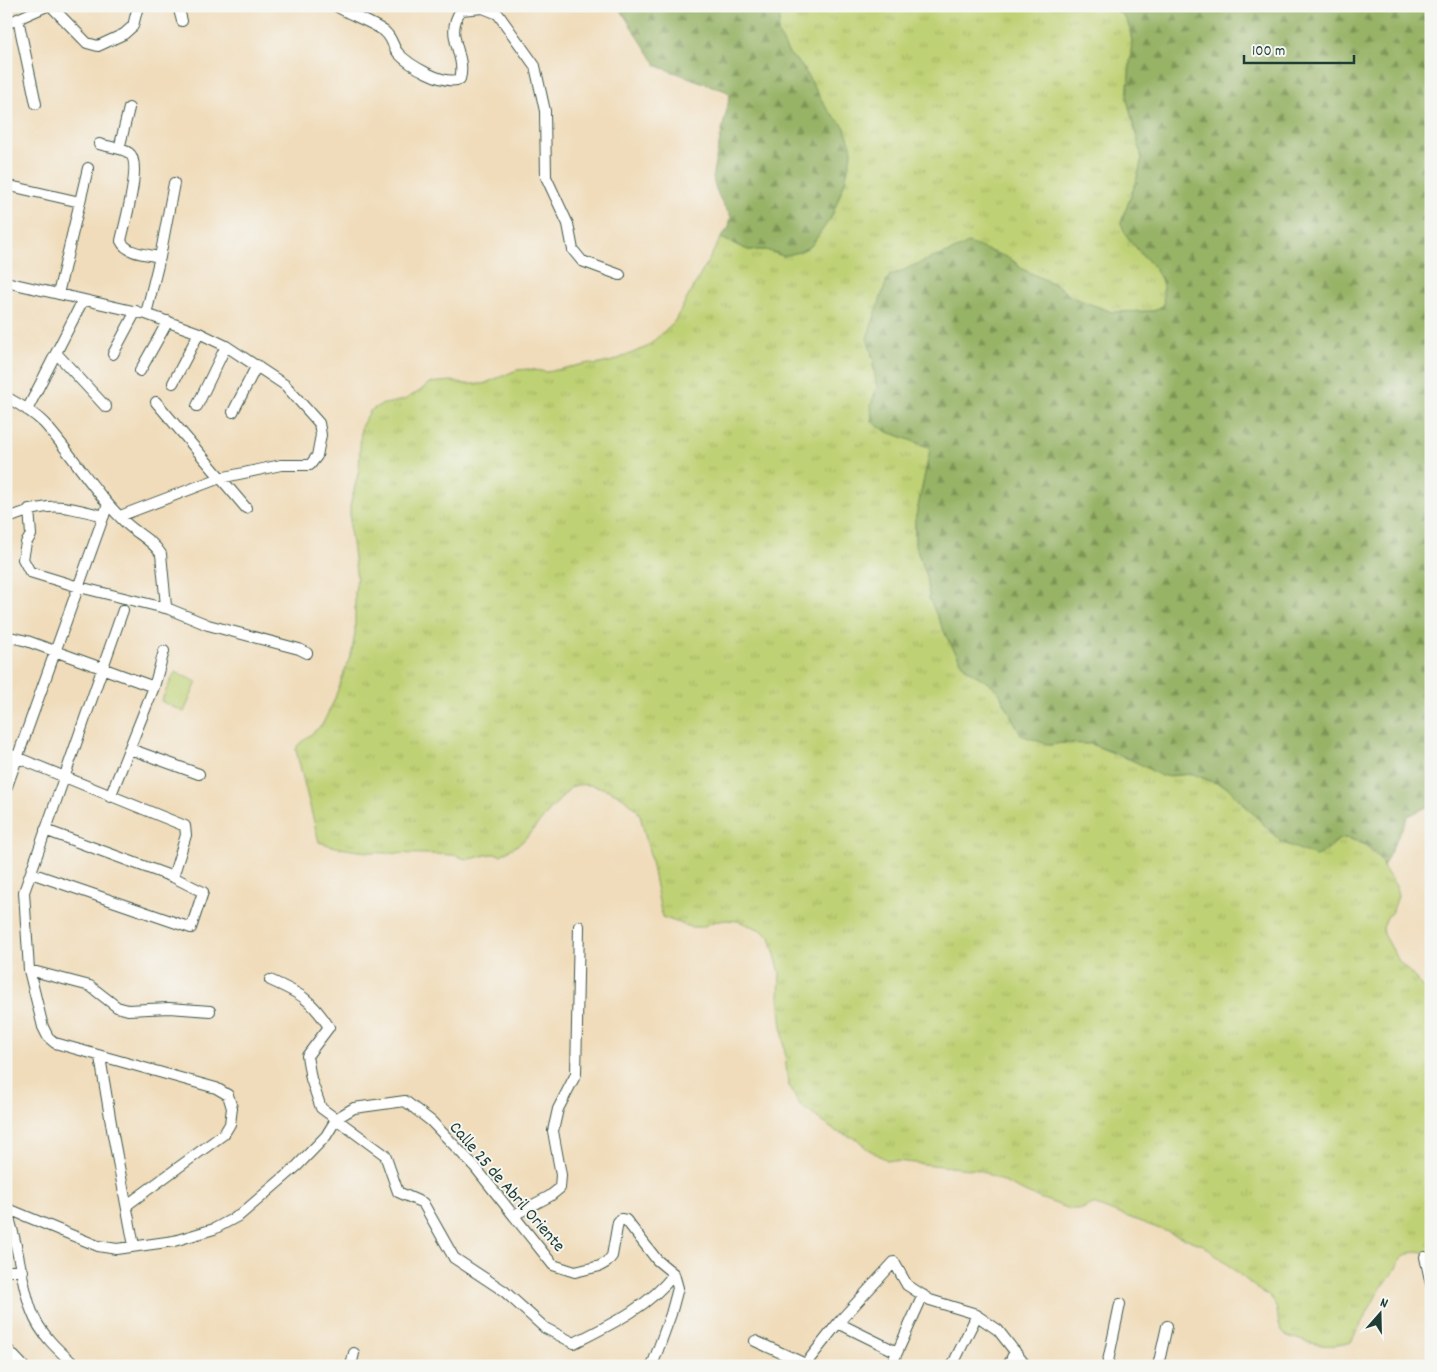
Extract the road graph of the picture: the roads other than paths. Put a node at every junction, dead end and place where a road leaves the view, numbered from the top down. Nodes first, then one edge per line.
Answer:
1 (47, 6) edge
2 (51, 6) edge
3 (138, 6) edge
4 (178, 6) edge
5 (336, 6) edge
6 (18, 19) junction
7 (182, 21) dead end
8 (6, 24) edge
9 (36, 104) dead end
10 (129, 108) dead end
11 (99, 144) dead end
12 (120, 149) junction
13 (88, 168) dead end
14 (174, 183) dead end
15 (10, 186) dead end
16 (80, 202) junction
17 (160, 257) junction
18 (620, 275) dead end
19 (6, 282) edge
20 (58, 294) junction
21 (83, 300) junction
22 (141, 312) junction
23 (168, 321) junction
24 (198, 333) junction
25 (226, 346) junction
26 (56, 353) junction
27 (113, 354) dead end
28 (257, 366) junction
29 (140, 371) dead end
30 (173, 383) dead end
31 (6, 397) edge
32 (156, 402) dead end
33 (197, 406) dead end
34 (106, 407) dead end
35 (27, 410) junction
36 (233, 412) dead end
37 (220, 478) junction
38 (108, 504) junction
39 (246, 508) dead end
40 (29, 509) junction
41 (104, 516) junction
42 (120, 516) junction
43 (6, 519) edge
44 (79, 587) junction
45 (169, 609) junction
46 (123, 610) dead end
47 (6, 636) edge
48 (164, 651) dead end
49 (56, 652) junction
50 (307, 653) dead end
51 (102, 670) junction
52 (154, 688) junction
53 (130, 749) junction
54 (6, 753) edge
55 (18, 756) junction
56 (199, 774) dead end
57 (65, 777) junction
58 (6, 789) edge
59 (110, 797) junction
60 (45, 830) junction
61 (31, 873) junction
62 (173, 877) junction
63 (579, 926) dead end
64 (30, 970) junction
65 (270, 980) dead end
66 (210, 1011) dead end
67 (100, 1057) junction
68 (337, 1118) junction
69 (127, 1205) junction
70 (6, 1209) edge
71 (514, 1215) junction
72 (134, 1246) junction
73 (1425, 1257) dead end
74 (22, 1271) junction
75 (6, 1272) edge
76 (674, 1274) junction
77 (1431, 1284) edge
78 (923, 1295) junction
79 (1120, 1304) dead end
80 (977, 1315) junction
81 (838, 1323) junction
82 (1167, 1326) dead end
83 (755, 1341) dead end
84 (6, 1349) edge
85 (897, 1352) junction
86 (1015, 1352) junction
87 (354, 1353) dead end
88 (807, 1365) edge
89 (22, 1366) edge
90 (76, 1366) edge
91 (351, 1366) edge
92 (652, 1366) edge
93 (891, 1366) edge
94 (952, 1366) edge
95 (1008, 1366) edge
96 (1026, 1366) edge
97 (1107, 1366) edge
98 (1158, 1366) edge

1 - 6 street
2 - 3 street
4 - 7 street
5 - 18 street
6 - 8 street
6 - 9 street
10 - 12 street
11 - 12 street
12 - 17 street
13 - 16 street
14 - 17 street
15 - 16 street
16 - 20 street
17 - 22 street
19 - 20 street
20 - 21 street
21 - 22 street
21 - 26 street
22 - 23 street
22 - 27 street
23 - 24 street
23 - 29 street
24 - 25 street
24 - 30 street
25 - 28 street
25 - 33 street
26 - 34 street
26 - 35 street
28 - 36 street
28 - 37 street
31 - 35 street
32 - 37 street
35 - 38 street
37 - 39 street
37 - 42 street
38 - 41 street
38 - 42 street
40 - 41 street
40 - 43 street
40 - 44 street
41 - 44 street
42 - 45 street
44 - 45 street
44 - 49 street
45 - 50 street
46 - 51 street
47 - 49 street
48 - 52 street
49 - 51 street
49 - 55 street
51 - 52 street
51 - 57 street
52 - 53 street
53 - 56 street
53 - 59 street
54 - 55 street
55 - 57 street
55 - 58 street
57 - 59 street
57 - 60 street
59 - 62 street
60 - 61 street
60 - 62 street
61 - 62 street
61 - 64 street
63 - 71 street
64 - 66 street
64 - 67 street
65 - 68 street
67 - 69 street
67 - 69 street
68 - 71 street, Calle 25 de Abril Oriente
68 - 72 street
68 - 76 street
69 - 72 street
70 - 72 street
70 - 74 street
71 - 76 street, Calle 25 de Abril Oriente
73 - 77 street
74 - 75 street
74 - 90 street
76 - 92 street
78 - 80 street
78 - 81 street
78 - 85 street
79 - 97 street
80 - 86 street
80 - 94 street
81 - 85 street
81 - 88 street
82 - 98 street
83 - 88 street
84 - 89 main road
85 - 93 street
86 - 95 street
86 - 96 street
87 - 91 street

